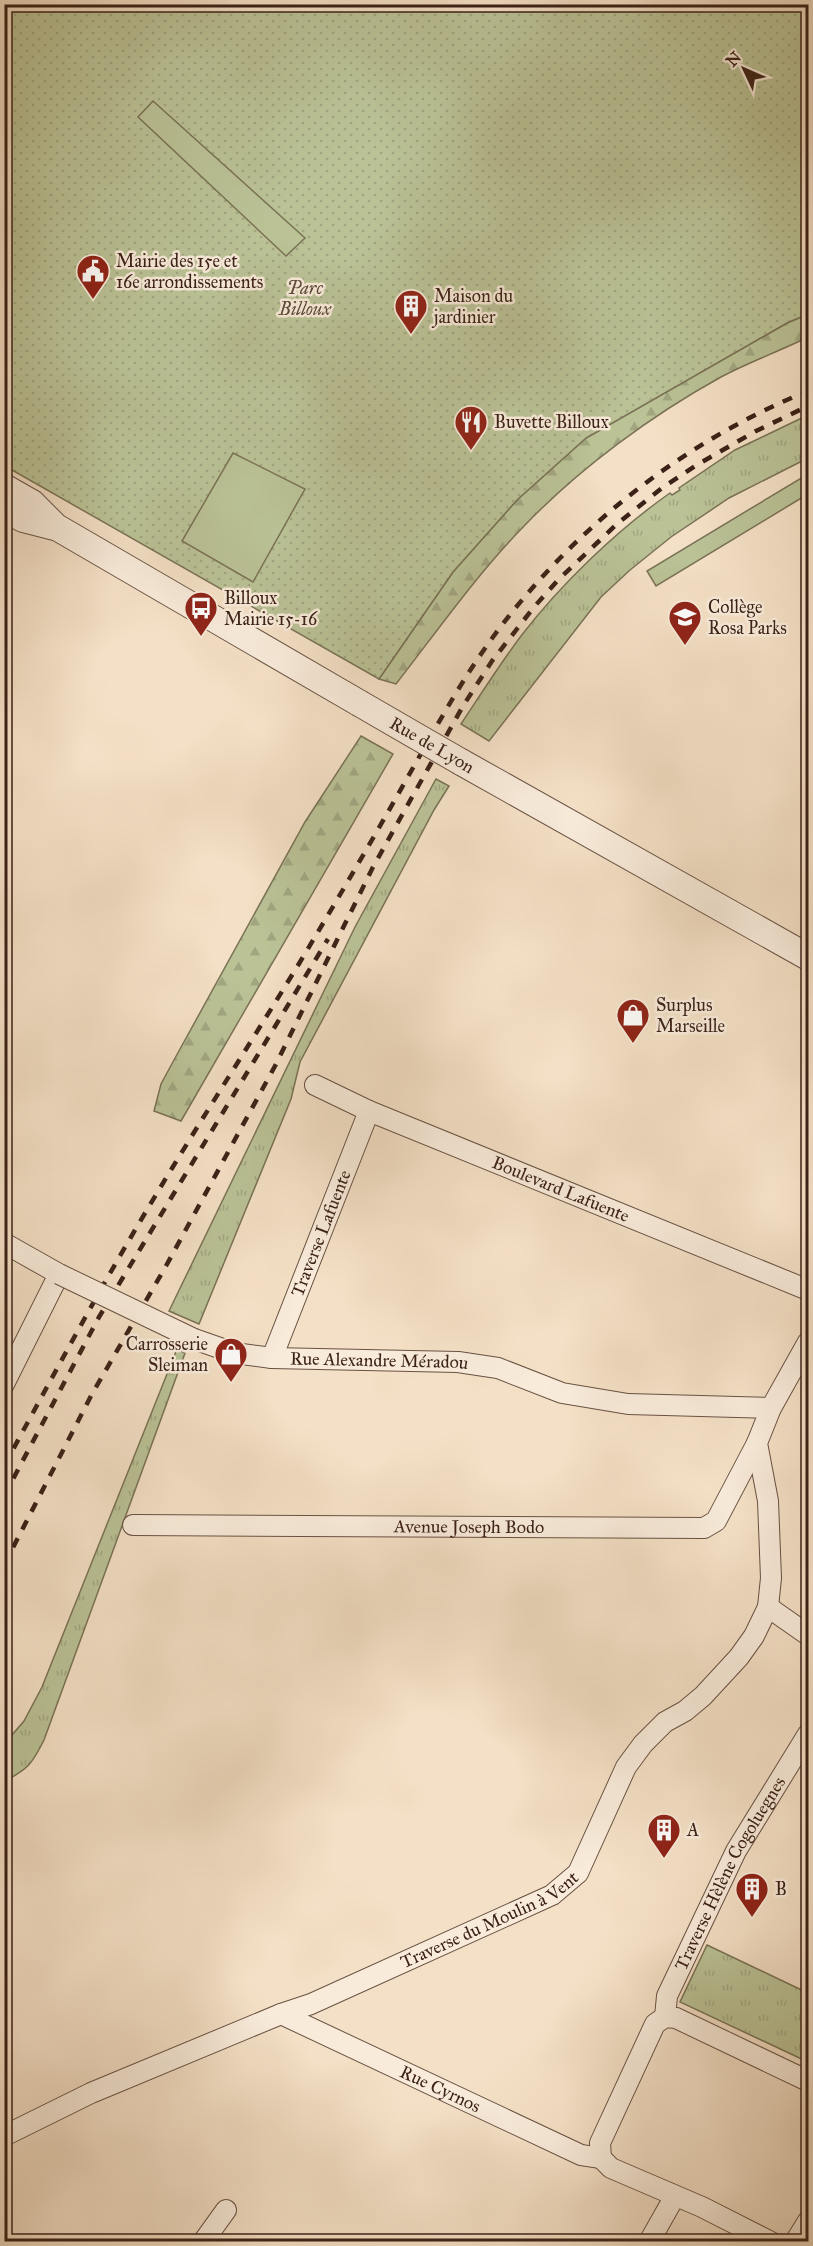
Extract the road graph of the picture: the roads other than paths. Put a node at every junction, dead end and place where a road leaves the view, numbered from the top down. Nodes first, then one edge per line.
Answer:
1 (4, 487) edge
2 (4, 508) edge
3 (57, 528) junction
4 (808, 957) edge
5 (315, 1085) dead end
6 (369, 1111) junction
7 (4, 1243) edge
8 (59, 1274) junction
9 (808, 1290) edge
10 (808, 1342) edge
11 (272, 1358) junction
12 (4, 1384) edge
13 (771, 1408) junction
14 (758, 1443) junction
15 (133, 1525) dead end
16 (768, 1607) junction
17 (808, 1635) edge
18 (808, 1734) edge
19 (281, 2014) junction
20 (664, 2017) junction
21 (808, 2081) edge
22 (4, 2136) edge
23 (601, 2158) junction
24 (675, 2196) junction
25 (226, 2210) dead end
26 (808, 2221) edge
27 (203, 2241) edge
28 (649, 2241) edge
29 (771, 2241) edge
30 (795, 2241) edge

1 - 3 street, Rue de Lyon
2 - 3 street, Rue de Lyon
3 - 4 street, Rue de Lyon, bridge
5 - 6 street, Boulevard Lafuente
6 - 9 street, Boulevard Lafuente
6 - 11 street, Traverse Lafuente
7 - 8 street, Rue Alexandre Méradou
8 - 11 street, Rue Alexandre Méradou, bridge
8 - 12 street
10 - 13 street
11 - 13 street, Rue Alexandre Méradou
13 - 14 street
14 - 15 street, Avenue Joseph Bodo
14 - 16 street, Traverse du Moulin à Vent
16 - 17 street
16 - 19 street, Traverse du Moulin à Vent
18 - 20 street, Traverse Hèlène Cogoluegnes
19 - 22 street, Traverse du Moulin à Vent
19 - 23 street, Rue Cyrnos
20 - 21 street
20 - 23 street
23 - 24 street
24 - 28 street
24 - 29 street
25 - 27 street
26 - 30 street

